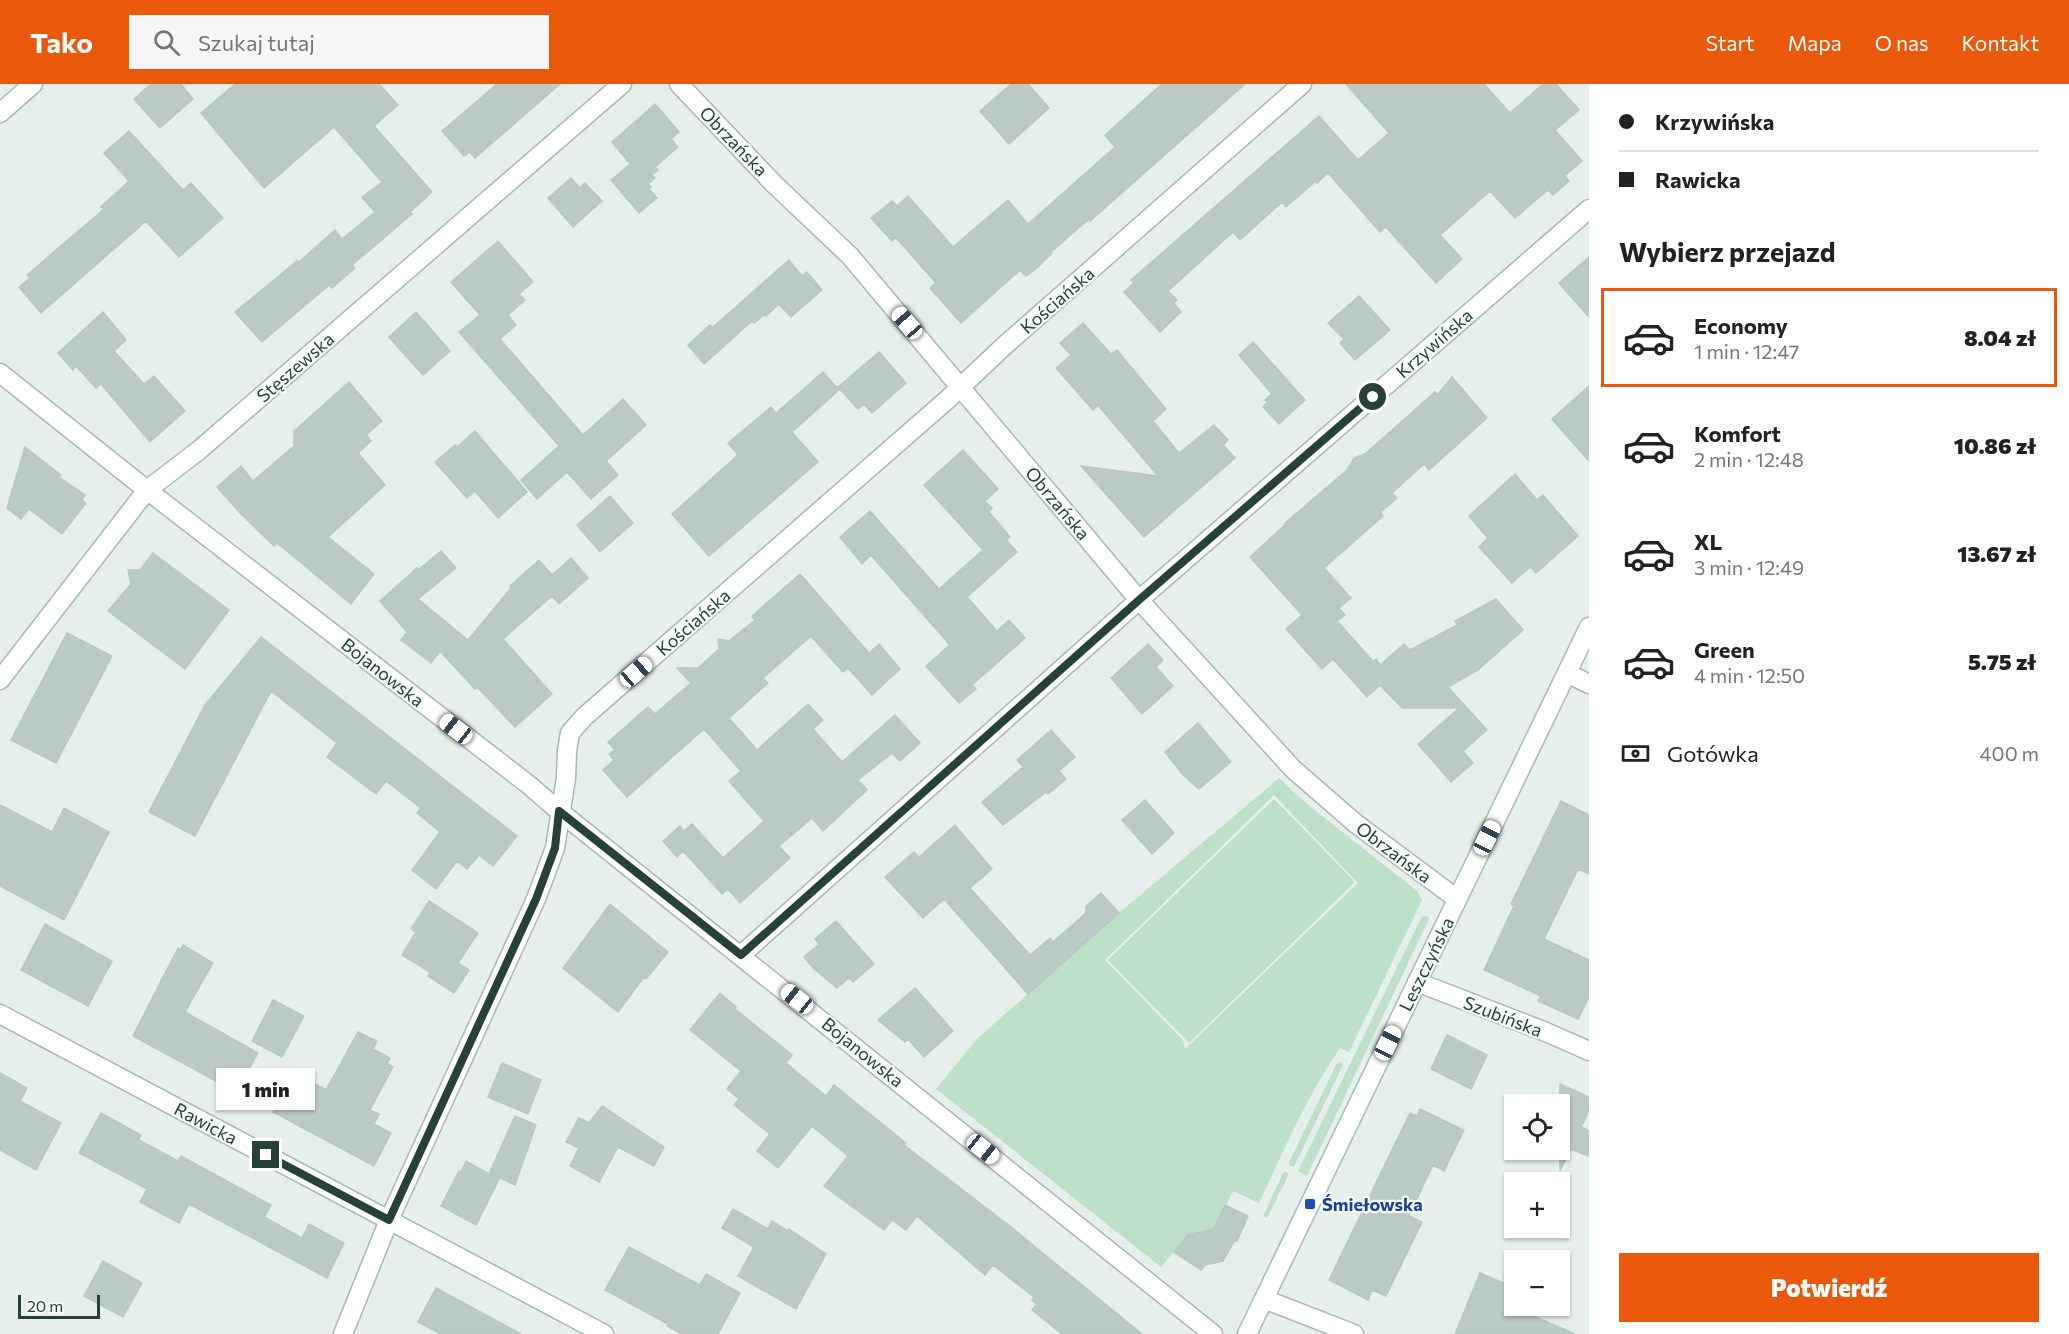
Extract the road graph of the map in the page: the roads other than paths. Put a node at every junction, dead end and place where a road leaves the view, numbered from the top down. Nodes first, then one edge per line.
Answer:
1 (33, 84) edge
2 (622, 84) edge
3 (679, 84) edge
4 (1302, 84) edge
5 (0, 113) edge
6 (1589, 209) edge
7 (0, 373) edge
8 (962, 387) junction
9 (147, 490) junction
10 (1139, 600) junction
11 (1589, 627) edge
12 (1567, 673) junction
13 (0, 680) edge
14 (1589, 684) edge
15 (559, 811) junction
16 (1457, 899) junction
17 (741, 955) junction
18 (1417, 982) junction
19 (0, 1014) edge
20 (1589, 1051) edge
21 (389, 1220) junction
22 (1264, 1299) junction
23 (343, 1334) edge
24 (604, 1334) edge
25 (1214, 1334) edge
26 (1247, 1334) edge
27 (1354, 1334) edge

1 - 5 street
2 - 9 street, Stęszewska
3 - 8 street, Obrzańska
4 - 8 street, Kościańska
6 - 10 street, Krzywińska
7 - 9 street, Bojanowska
8 - 10 street, Obrzańska
8 - 15 street, Kościańska
9 - 13 street, Stęszewska
9 - 15 street, Bojanowska
10 - 16 street, Obrzańska
10 - 17 street, Krzywińska
11 - 12 street, Leszczyńska
12 - 14 street
12 - 16 street, Leszczyńska
15 - 17 street, Bojanowska
15 - 21 street, Kościańska
16 - 18 street, Leszczyńska
17 - 25 street, Bojanowska
18 - 20 street, Szubińska
18 - 22 street, Leszczyńska
19 - 21 street, Rawicka
21 - 23 street, Kościańska
21 - 24 street, Rawicka
22 - 26 street, Leszczyńska
22 - 27 street

